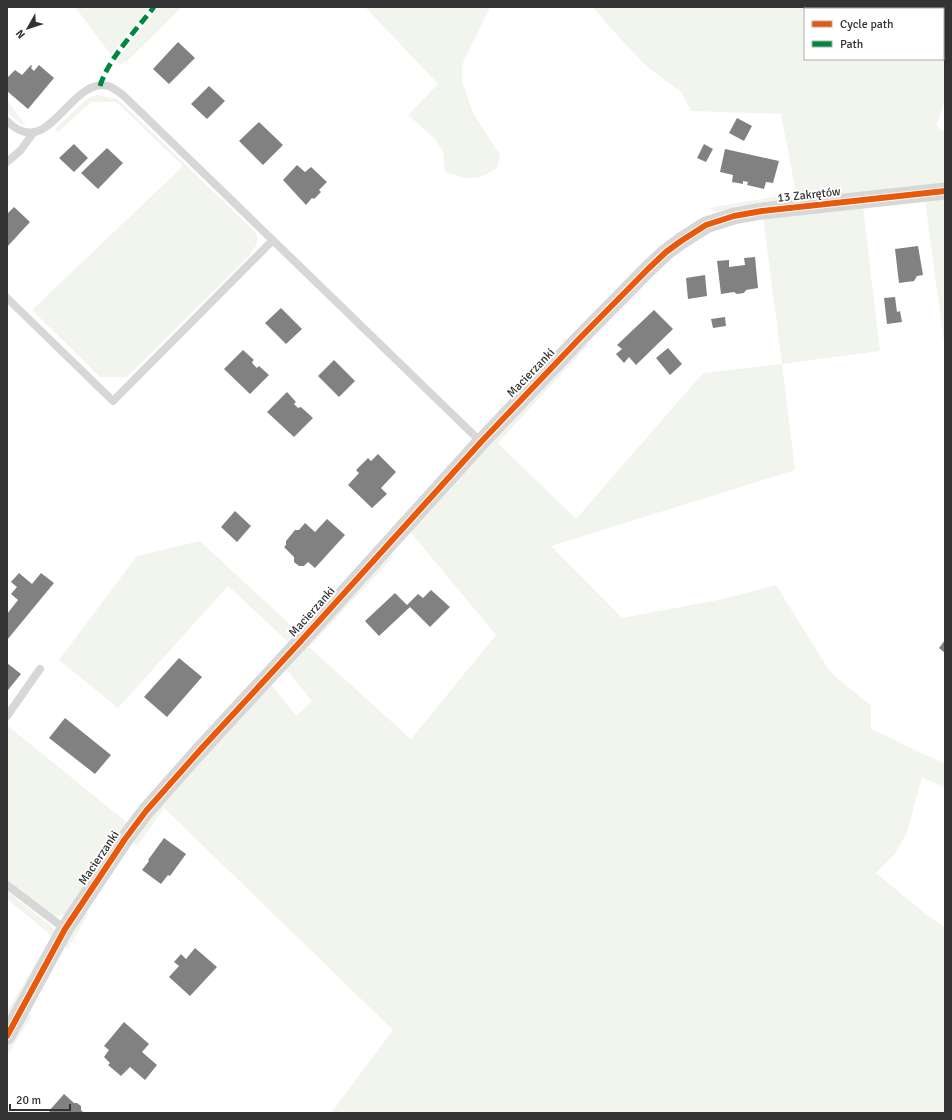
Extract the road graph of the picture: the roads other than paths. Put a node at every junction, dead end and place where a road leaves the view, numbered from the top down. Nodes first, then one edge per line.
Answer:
1 (7, 120) edge
2 (34, 132) junction
3 (7, 162) edge
4 (945, 191) edge
5 (272, 241) junction
6 (681, 241) joint
7 (7, 298) edge
8 (481, 442) junction
9 (40, 669) dead end
10 (7, 716) edge
11 (7, 885) edge
12 (65, 929) junction
13 (7, 1036) edge

1 - 2 lane
2 - 3 lane
2 - 5 lane
4 - 6 street, 13 Zakrętów
5 - 7 lane
5 - 8 lane
6 - 8 street, Macierzanki
8 - 12 street, Macierzanki
9 - 10 lane
11 - 12 lane
12 - 13 street, Macierzanki

